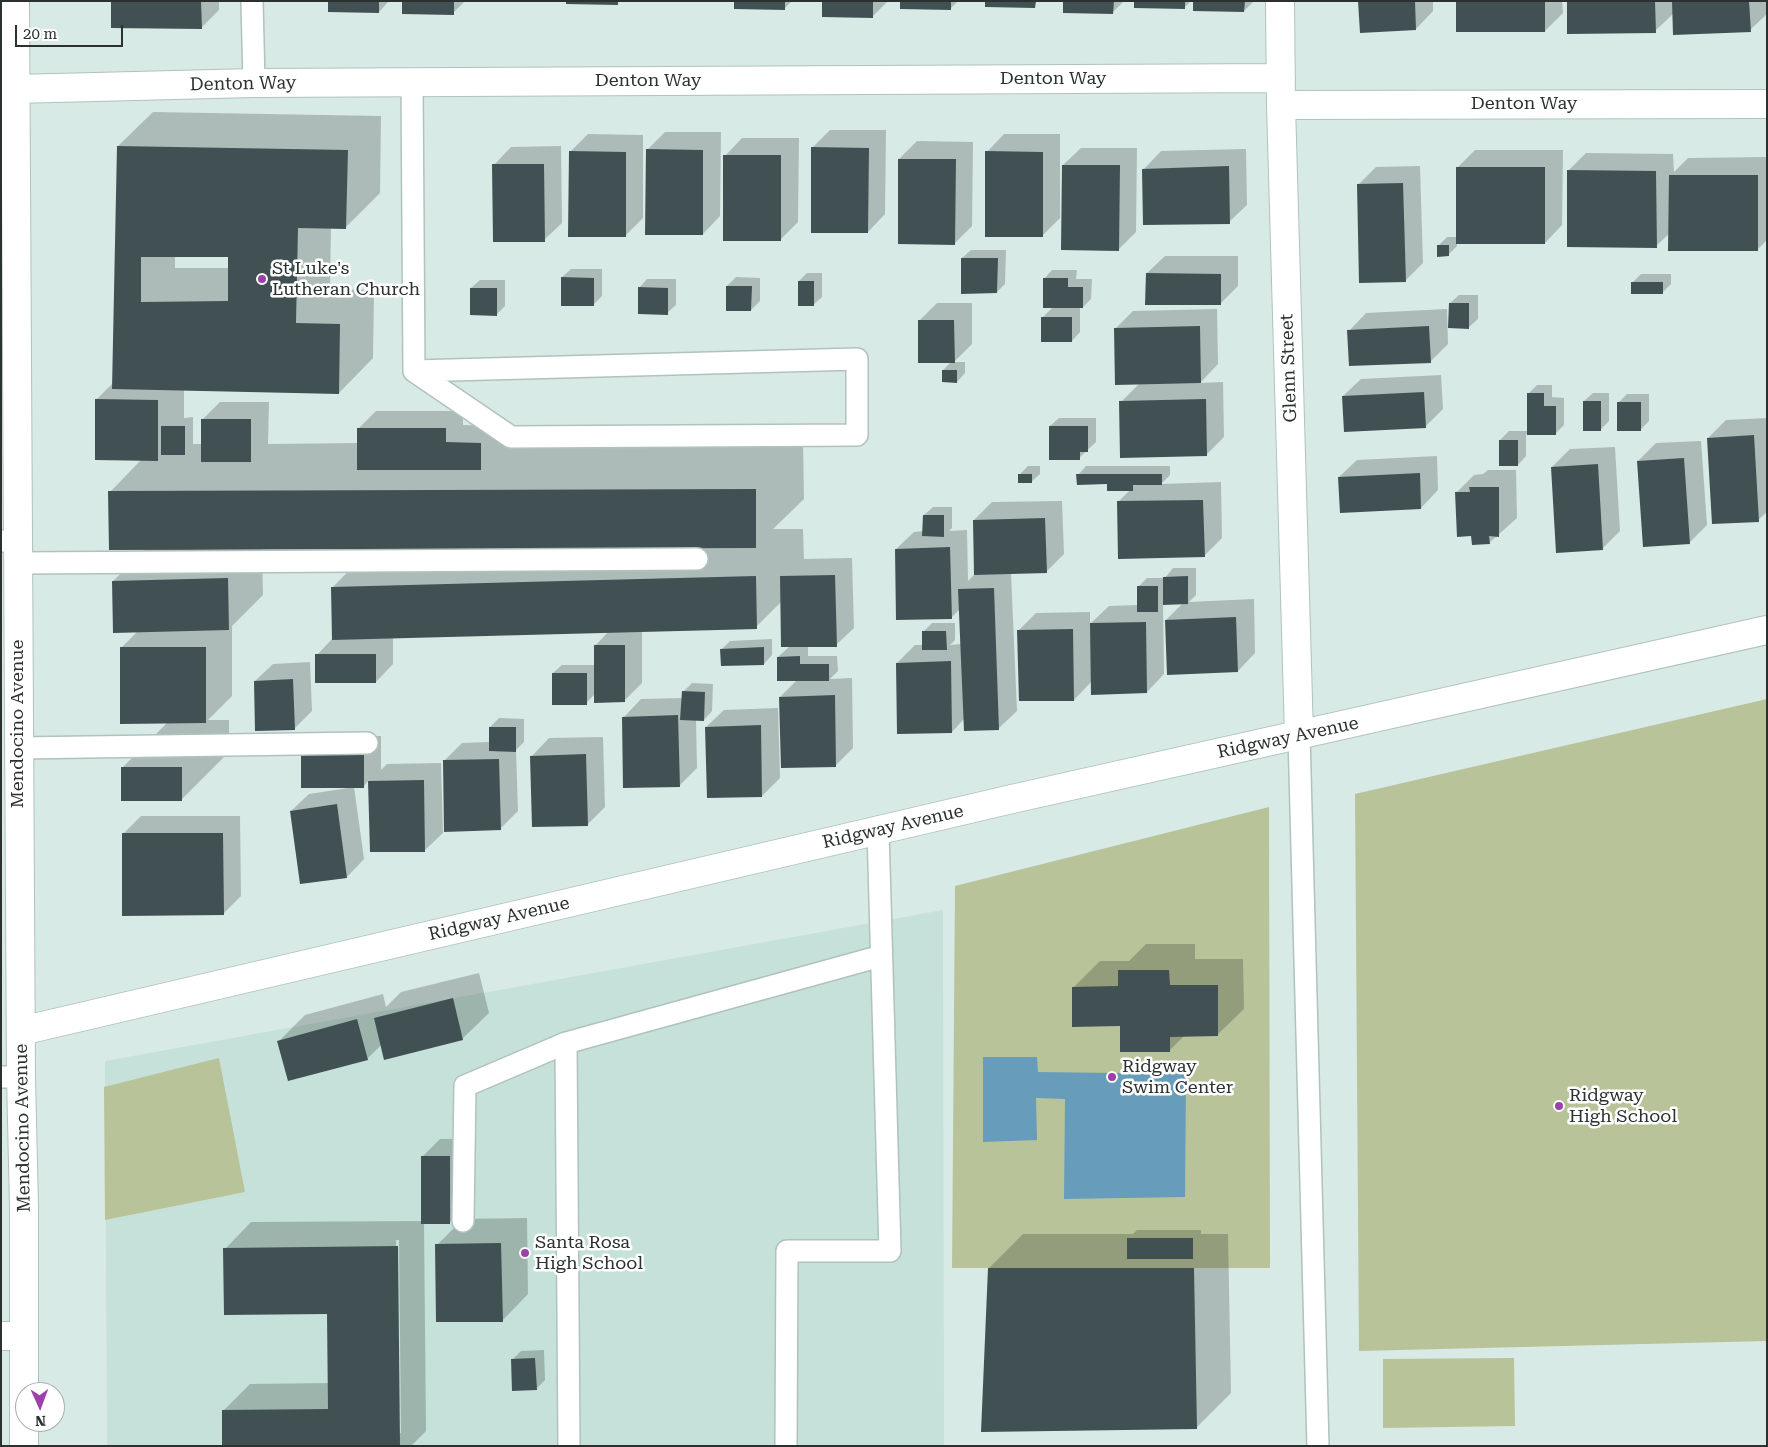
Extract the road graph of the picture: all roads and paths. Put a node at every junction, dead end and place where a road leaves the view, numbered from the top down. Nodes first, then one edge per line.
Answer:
1 (15, 1) edge
2 (252, 1) edge
3 (1280, 1) edge
4 (8, 33) edge
5 (1281, 78) junction
6 (254, 83) junction
7 (412, 83) junction
8 (15, 89) junction
9 (1767, 104) edge
10 (1281, 105) junction
11 (8, 231) edge
12 (414, 371) junction
13 (12, 549) edge
14 (698, 559) dead end
15 (1767, 630) edge
16 (1299, 736) junction
17 (367, 743) dead end
18 (18, 748) junction
19 (10, 783) edge
20 (878, 830) junction
21 (882, 956) junction
22 (21, 1031) junction
23 (566, 1043) junction
24 (11, 1077) edge
25 (463, 1221) dead end
26 (12, 1336) edge
27 (24, 1446) edge
28 (569, 1446) edge
29 (786, 1446) edge
30 (1318, 1446) edge

1 - 4 street, Mendocino Avenue
2 - 6 lane
3 - 5 street, Glenn Street
4 - 8 street, Mendocino Avenue
5 - 7 street, Denton Way
5 - 10 street, Glenn Street
6 - 7 street, Denton Way
6 - 8 street, Denton Way
7 - 12 lane
8 - 11 street, Mendocino Avenue
9 - 10 street, Denton Way
10 - 16 street, Glenn Street
11 - 13 street, Mendocino Avenue
12 - 12 lane
13 - 14 lane
13 - 18 street, Mendocino Avenue
15 - 16 street, Ridgway Avenue
16 - 20 street, Ridgway Avenue
16 - 30 lane
17 - 18 lane
18 - 19 street, Mendocino Avenue
19 - 22 street, Mendocino Avenue
20 - 21 lane
20 - 22 street, Ridgway Avenue
21 - 23 lane
21 - 29 lane
22 - 24 street, Mendocino Avenue
23 - 25 lane
23 - 28 lane
24 - 26 street, Mendocino Avenue
26 - 27 street, Mendocino Avenue

